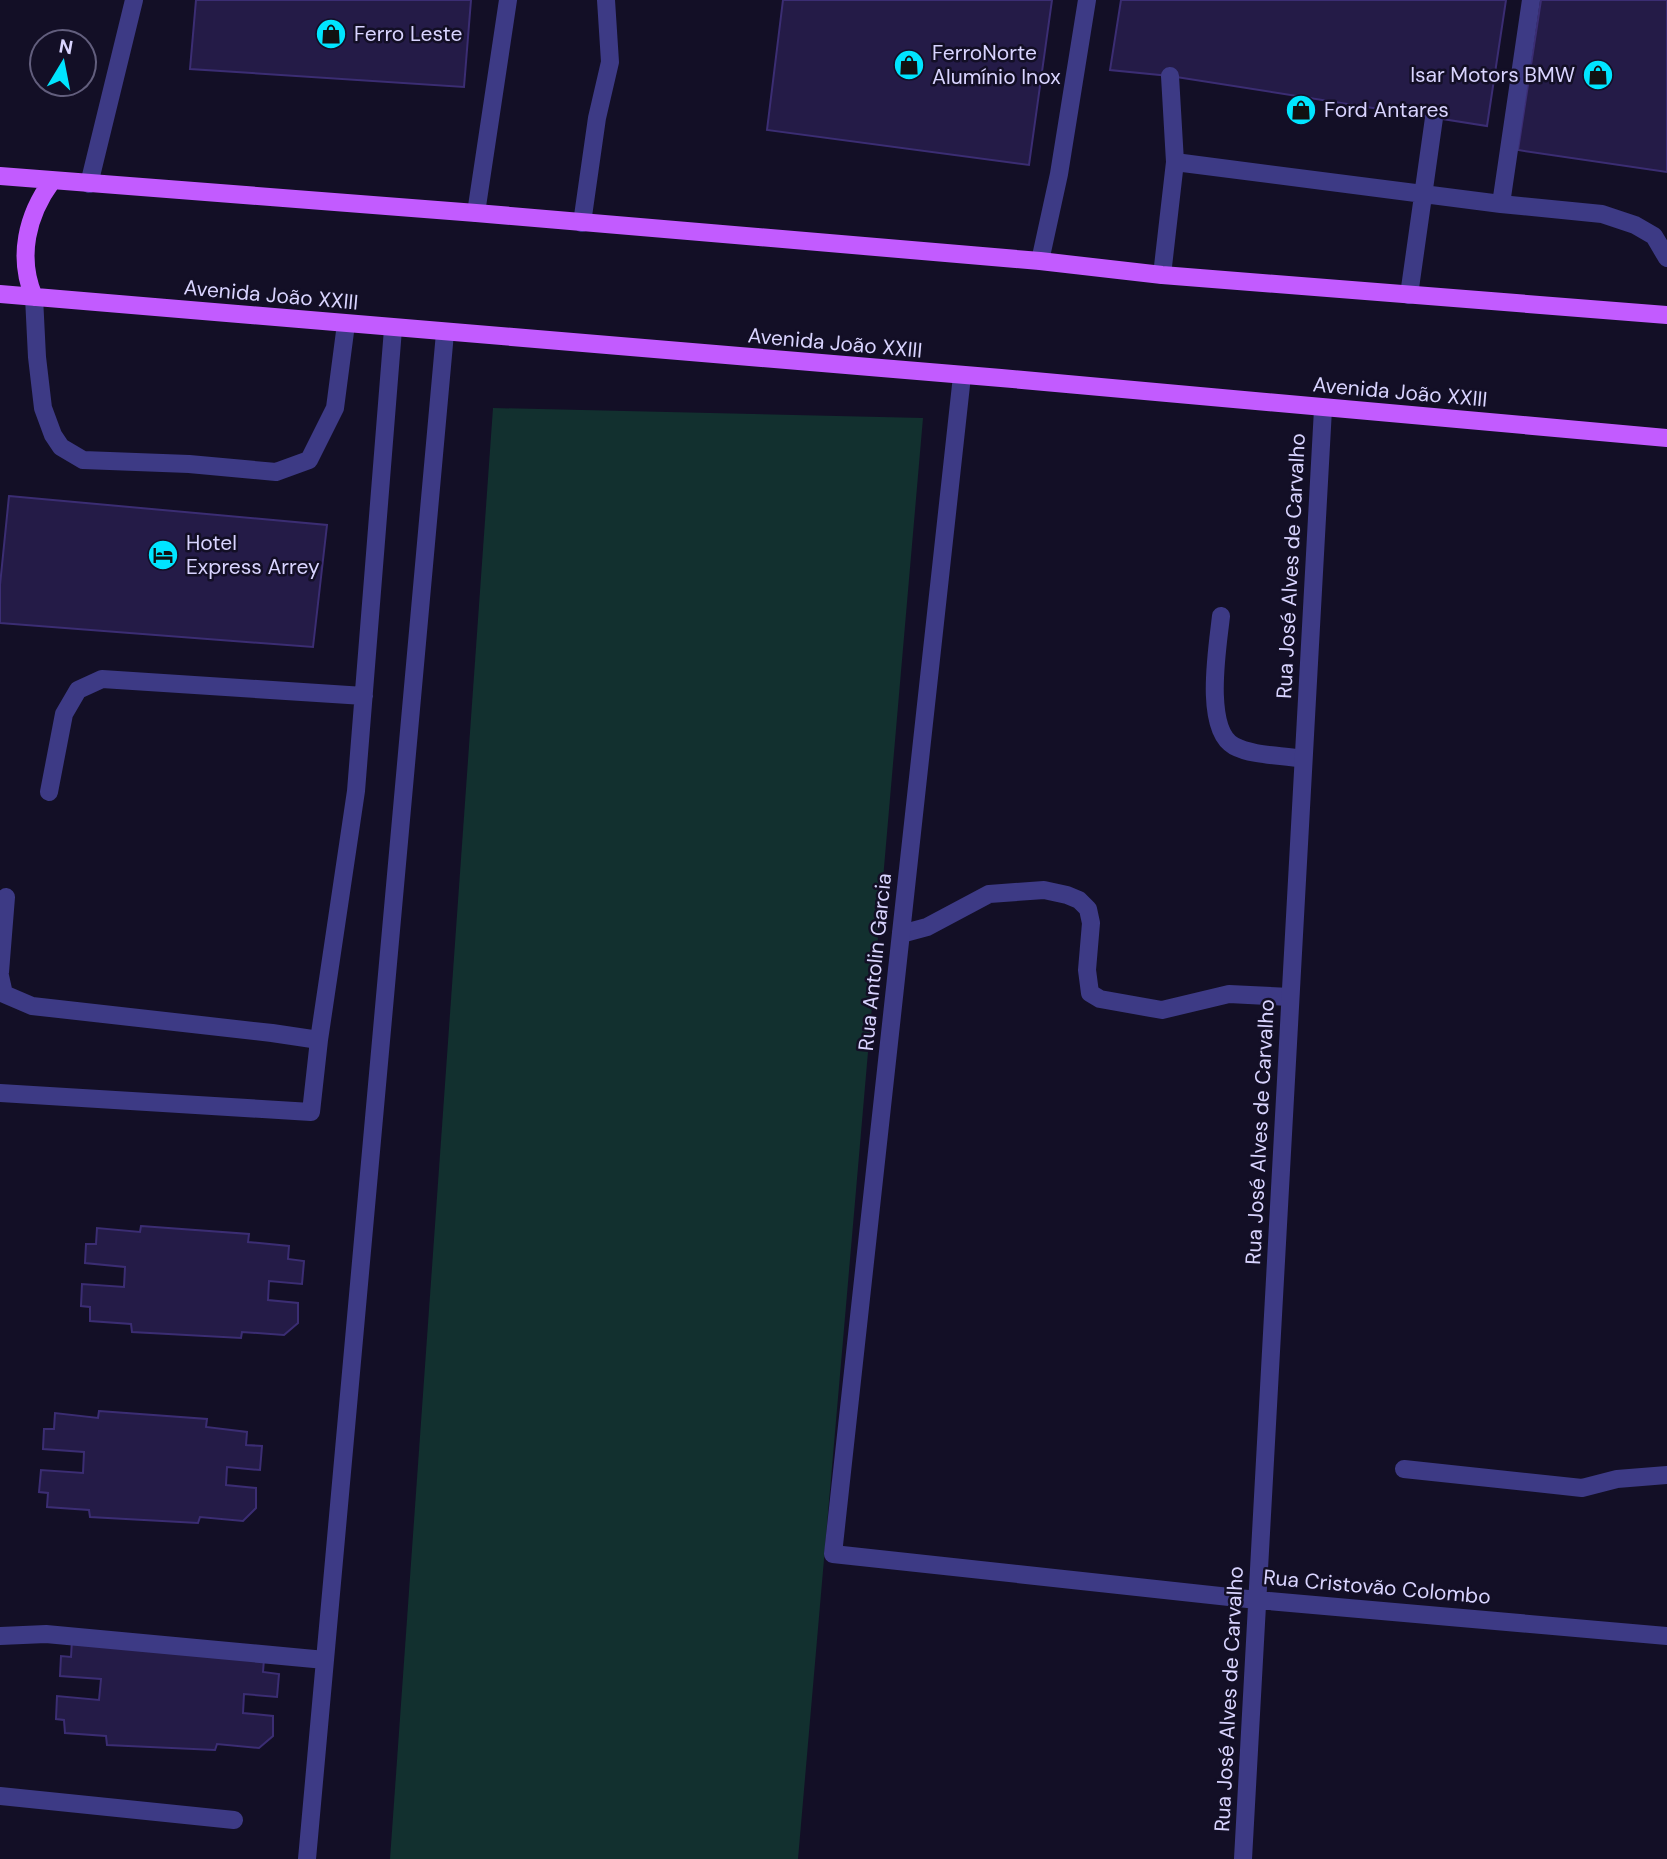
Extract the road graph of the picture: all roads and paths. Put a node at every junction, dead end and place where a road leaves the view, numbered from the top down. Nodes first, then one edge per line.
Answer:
1 (134, 0) edge
2 (508, 0) edge
3 (606, 0) edge
4 (1087, 0) edge
5 (1531, 0) edge
6 (1170, 76) dead end
7 (1434, 118) dead end
8 (1175, 162) junction
9 (0, 176) edge
10 (52, 181) junction
11 (89, 184) junction
12 (1423, 194) junction
13 (1501, 204) junction
14 (476, 213) junction
15 (582, 223) junction
16 (1667, 258) edge
17 (1040, 261) junction
18 (1162, 275) junction
19 (0, 294) edge
20 (1409, 295) junction
21 (34, 297) junction
22 (1667, 315) edge
23 (346, 324) junction
24 (393, 328) junction
25 (445, 333) junction
26 (962, 376) junction
27 (1323, 408) junction
28 (1667, 438) edge
29 (1220, 615) dead end
30 (365, 696) junction
31 (1303, 759) junction
32 (50, 792) dead end
33 (6, 897) dead end
34 (901, 934) junction
35 (0, 974) edge
36 (1290, 997) junction
37 (319, 1040) junction
38 (0, 1093) edge
39 (1404, 1469) dead end
40 (1667, 1475) edge
41 (832, 1553) joint
42 (1257, 1600) junction
43 (0, 1636) edge
44 (1667, 1636) edge
45 (325, 1660) junction
46 (0, 1796) edge
47 (234, 1820) dead end
48 (307, 1859) edge
49 (1243, 1859) edge

1 - 11 street
2 - 14 street
3 - 15 street
4 - 17 street
5 - 13 street
6 - 8 street
7 - 12 street
8 - 12 street
8 - 18 street
9 - 10 main road
10 - 11 main road
10 - 21 main road
11 - 14 main road
12 - 13 street
12 - 20 street
13 - 16 street
14 - 15 main road
15 - 17 main road
17 - 18 main road
18 - 20 main road
19 - 21 main road, Avenida João XXIII
20 - 22 main road
21 - 23 main road, Avenida João XXIII
21 - 23 street
23 - 24 main road, Avenida João XXIII
24 - 25 main road, Avenida João XXIII
24 - 30 street
25 - 26 main road, Avenida João XXIII
25 - 45 street
26 - 27 main road, Avenida João XXIII
26 - 34 street, Rua Antolin Garcia
27 - 28 main road, Avenida João XXIII
27 - 31 street, Rua José Alves de Carvalho
29 - 31 street
30 - 32 street
30 - 37 street
31 - 36 street, Rua José Alves de Carvalho
33 - 35 street
34 - 36 street
34 - 41 street, Rua Antolin Garcia
35 - 37 street
36 - 42 street, Rua José Alves de Carvalho
37 - 38 street
39 - 40 street
41 - 42 street, Rua Cristovão Colombo
42 - 44 street, Rua Cristovão Colombo
42 - 49 street, Rua José Alves de Carvalho
43 - 45 street
45 - 48 street
46 - 47 street

